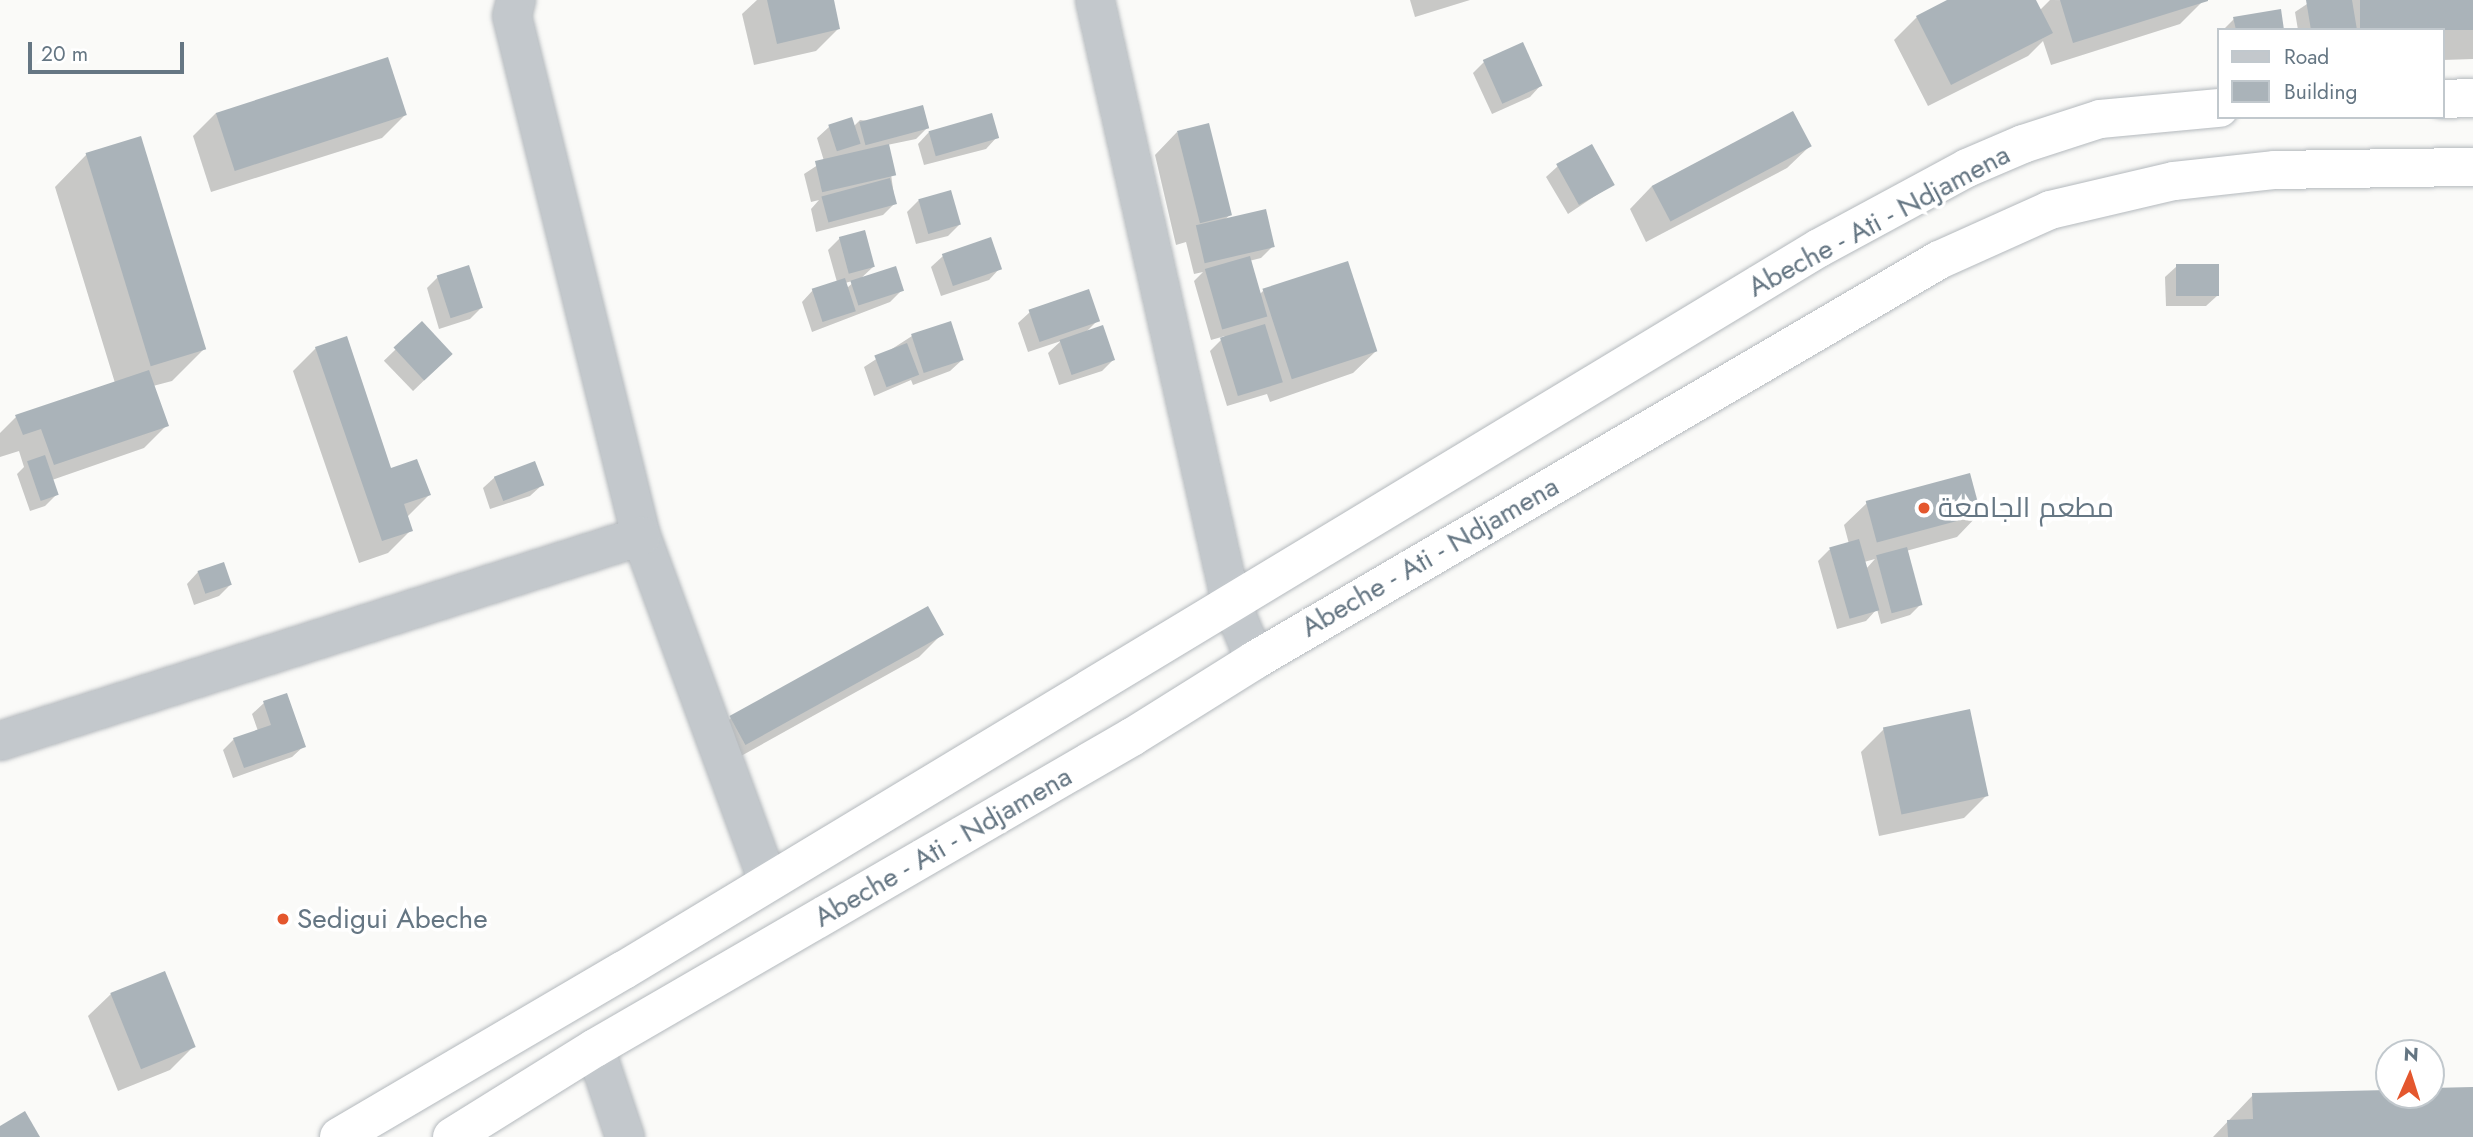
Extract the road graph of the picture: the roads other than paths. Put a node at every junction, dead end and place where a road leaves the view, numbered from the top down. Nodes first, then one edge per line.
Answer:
1 (516, 0) edge
2 (1095, 0) edge
3 (2473, 98) edge
4 (2445, 99) edge
5 (2218, 108) edge
6 (2473, 167) edge
7 (641, 537) junction
8 (1231, 602) junction
9 (1255, 660) junction
10 (0, 741) edge
11 (768, 882) junction
12 (595, 1048) junction
13 (339, 1137) edge
14 (452, 1137) edge
15 (625, 1137) edge

1 - 7 street
2 - 8 street
3 - 4 highway
5 - 8 highway, Abeche - Ati - Ndjamena
6 - 9 highway, Abeche - Ati - Ndjamena
7 - 10 street
7 - 11 street
8 - 9 street
8 - 11 highway, Abeche - Ati - Ndjamena
9 - 12 highway, Abeche - Ati - Ndjamena
11 - 13 highway, Abeche - Ati - Ndjamena
12 - 14 highway, Abeche - Ati - Ndjamena
12 - 15 street

